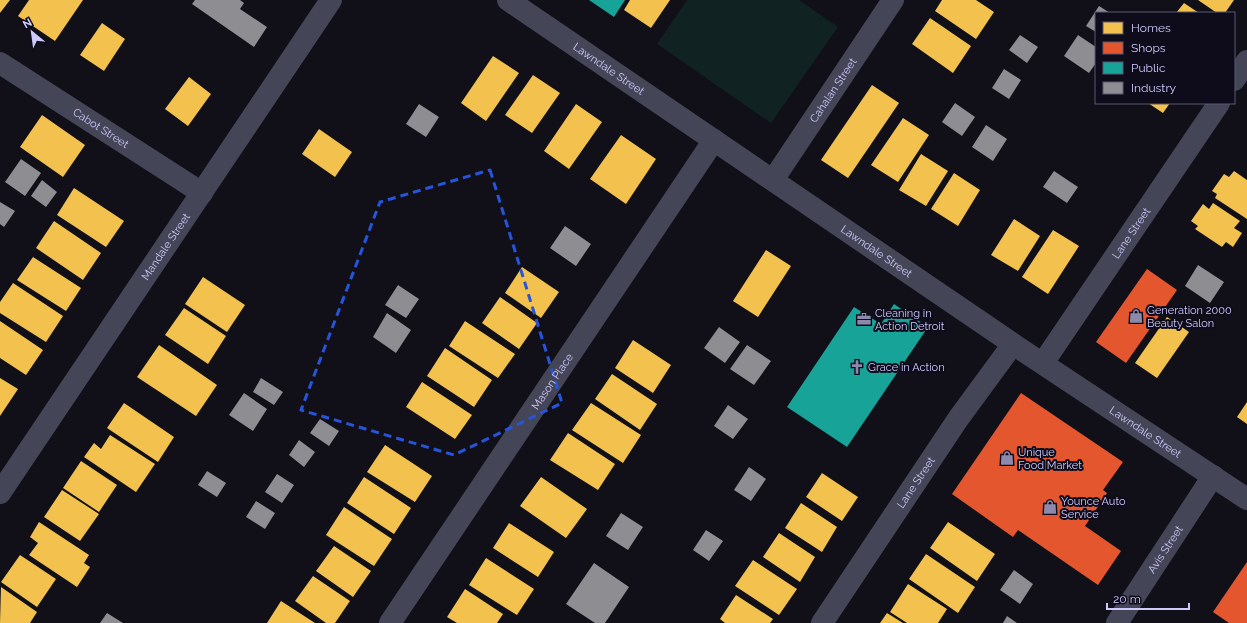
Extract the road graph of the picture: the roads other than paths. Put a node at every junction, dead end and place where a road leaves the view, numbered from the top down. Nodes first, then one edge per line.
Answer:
1 (331, 0) edge
2 (508, 0) edge
3 (893, 0) edge
4 (1247, 61) edge
5 (0, 63) edge
6 (1235, 79) edge
7 (1218, 104) edge
8 (714, 140) junction
9 (773, 180) junction
10 (202, 193) junction
11 (1013, 344) junction
12 (1043, 363) junction
13 (7, 467) edge
14 (1213, 476) junction
15 (0, 493) edge
16 (1247, 499) edge
17 (390, 623) edge
18 (822, 623) edge
19 (1117, 623) edge

1 - 10 street, Mandale Street
2 - 8 street, Lawndale Street
3 - 9 street, Cahalan Street
4 - 6 street
5 - 10 street, Cabot Street
7 - 12 street, Lane Street
8 - 9 street, Lawndale Street
8 - 17 street, Mason Place
9 - 11 street, Lawndale Street
10 - 13 street, Mandale Street
11 - 12 street, Lawndale Street
11 - 18 street, Lane Street
12 - 14 street, Lawndale Street
13 - 15 street, Mandale Street
14 - 16 street, Lawndale Street
14 - 19 street, Avis Street

